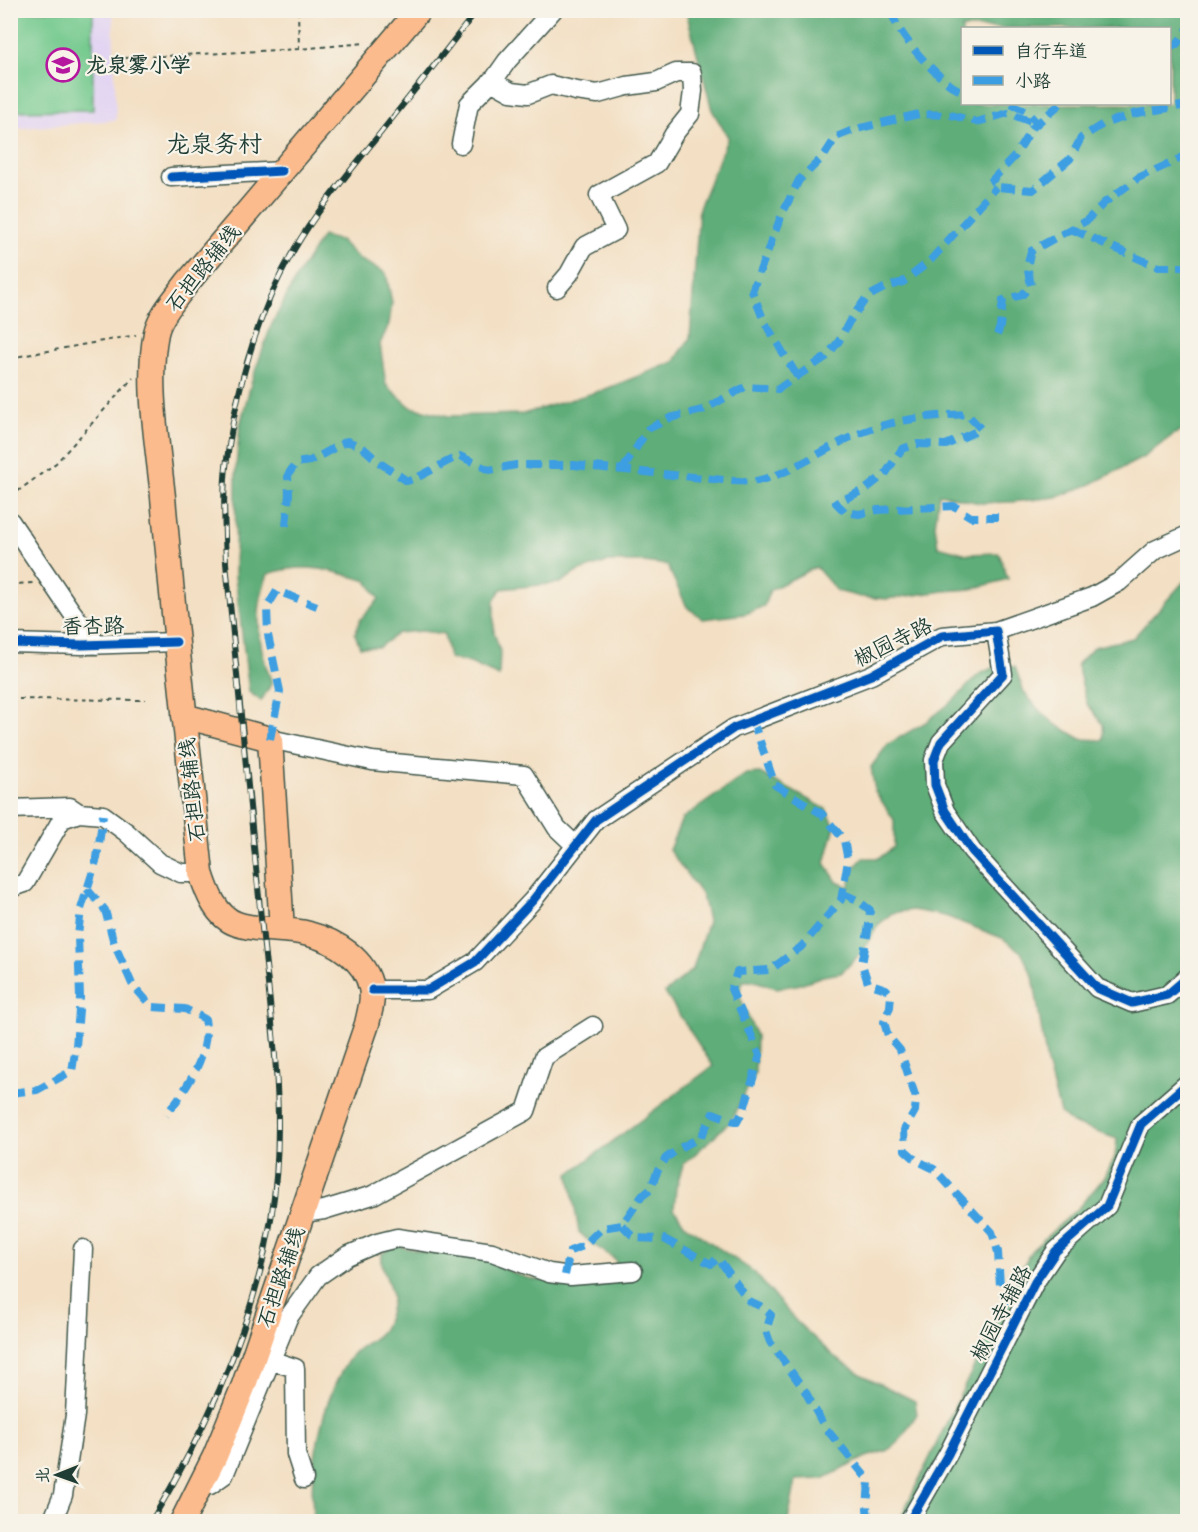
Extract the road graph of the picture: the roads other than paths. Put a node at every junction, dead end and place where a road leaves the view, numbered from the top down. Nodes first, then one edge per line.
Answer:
1 (419, 10) edge
2 (553, 10) edge
3 (491, 81) junction
4 (461, 144) dead end
5 (282, 171) junction
6 (171, 177) dead end
7 (557, 288) dead end
8 (10, 521) edge
9 (1188, 535) edge
10 (996, 631) junction
11 (176, 642) junction
12 (10, 643) edge
13 (97, 645) junction
14 (184, 716) junction
15 (270, 739) junction
16 (10, 809) edge
17 (79, 813) junction
18 (576, 846) junction
19 (201, 873) junction
20 (10, 888) edge
21 (282, 930) junction
22 (1188, 977) edge
23 (372, 990) junction
24 (593, 1026) dead end
25 (1188, 1083) edge
26 (303, 1213) junction
27 (83, 1249) dead end
28 (633, 1270) dead end
29 (270, 1360) junction
30 (304, 1479) dead end
31 (199, 1487) junction
32 (52, 1521) edge
33 (182, 1521) edge
34 (909, 1521) edge

1 - 5 main road, 石担路辅线
2 - 3 street
3 - 4 street
3 - 7 street
5 - 6 street
5 - 11 main road, 石担路辅线
8 - 13 street
9 - 10 street, 椒园寺路
10 - 18 street, 椒园寺路
10 - 22 street
11 - 13 street, 香杏路
11 - 14 main road, 石担路辅线
12 - 13 street, 香杏路
14 - 15 main road
14 - 19 main road, 石担路辅线
15 - 18 street
15 - 21 main road
16 - 17 street
17 - 19 street
17 - 20 street
18 - 23 street, 椒园寺路
19 - 21 main road, 石担路辅线
21 - 23 main road, 石担路辅线
23 - 26 main road, 石担路辅线
24 - 26 street
25 - 34 street, 椒园寺辅路
26 - 31 main road, 石担路辅线
27 - 32 street
28 - 29 street
29 - 30 street
29 - 31 street
31 - 33 main road, 石担路辅线

